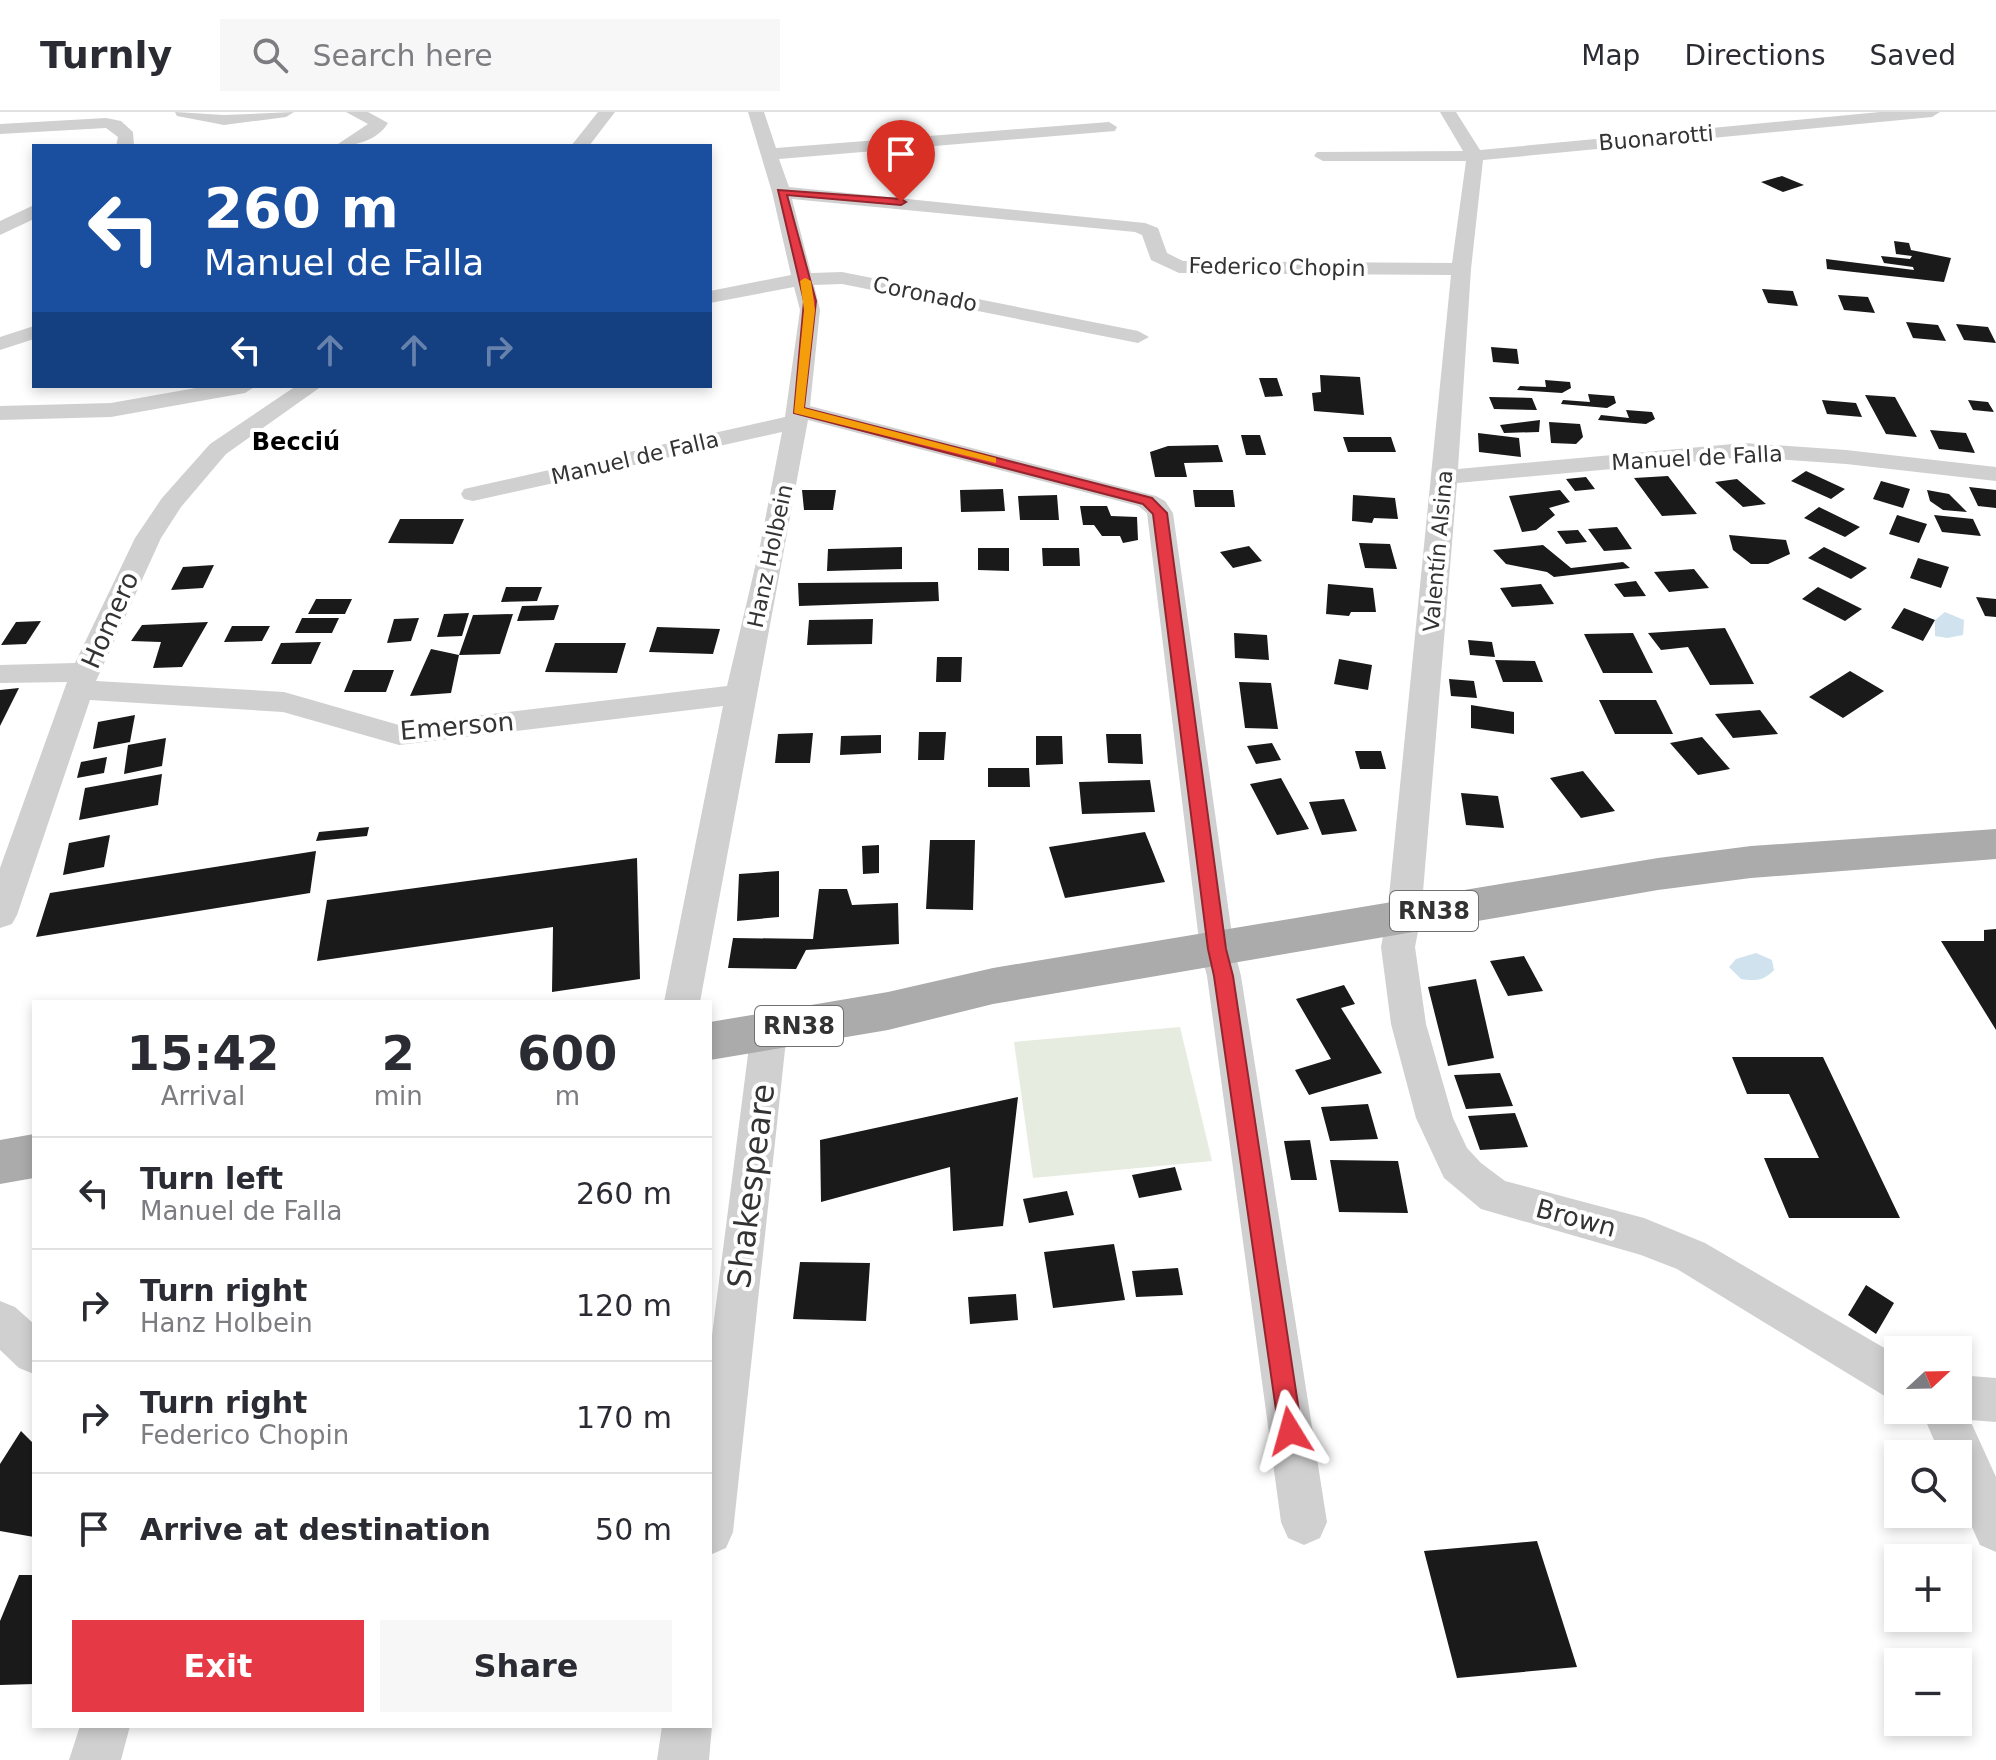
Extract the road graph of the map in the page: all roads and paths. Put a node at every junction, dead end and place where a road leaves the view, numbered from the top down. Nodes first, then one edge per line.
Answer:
1 (119, 112) edge
2 (183, 112) edge
3 (286, 112) edge
4 (354, 112) edge
5 (607, 112) edge
6 (756, 112) edge
7 (1448, 112) edge
8 (1932, 112) edge
9 (92, 123) junction
10 (1109, 127) dead end
11 (0, 129) edge
12 (125, 144) edge
13 (347, 144) edge
14 (582, 144) edge
15 (771, 154) junction
16 (1323, 156) dead end
17 (1475, 156) junction
18 (781, 192) junction
19 (32, 212) edge
20 (0, 229) edge
21 (1461, 269) junction
22 (805, 279) junction
23 (712, 297) edge
24 (32, 333) edge
25 (1138, 337) dead end
26 (0, 344) edge
27 (234, 388) edge
28 (308, 388) edge
29 (0, 413) edge
30 (797, 416) junction
31 (1996, 474) edge
32 (1445, 477) junction
33 (473, 494) dead end
34 (0, 674) edge
35 (83, 681) junction
36 (740, 694) junction
37 (1990, 845) edge
38 (0, 915) edge
39 (1401, 931) junction
40 (1231, 965) junction
41 (682, 1000) edge
42 (769, 1031) junction
43 (712, 1041) edge
44 (32, 1156) edge
45 (0, 1162) edge
46 (0, 1321) edge
47 (32, 1351) edge
48 (1884, 1372) edge
49 (1972, 1398) edge
50 (1996, 1400) edge
51 (1949, 1424) edge
52 (712, 1515) edge
53 (1304, 1522) dead end
54 (1996, 1529) edge
55 (104, 1728) edge
56 (687, 1728) edge
57 (95, 1760) edge
58 (683, 1760) edge

1 - 9 street
2 - 3 street
4 - 13 street
5 - 14 street
6 - 15 street, Hanz Holbein
7 - 17 street
8 - 17 street, Buonarotti
9 - 11 street
9 - 12 street
10 - 15 street
15 - 18 street, Hanz Holbein
16 - 17 street, Buonarotti
17 - 21 street, Valentín Alsina
18 - 21 street, Federico Chopin
18 - 22 street, Hanz Holbein
19 - 20 street
21 - 32 street, Valentín Alsina
22 - 23 street, Coronado
22 - 25 street, Coronado
22 - 30 street, Hanz Holbein
24 - 26 street
27 - 29 street
28 - 35 street, Homero
30 - 33 street, Manuel de Falla
30 - 36 street, Hanz Holbein
30 - 40 street, Manuel de Falla
31 - 32 street, Manuel de Falla
32 - 39 street, Valentín Alsina
34 - 35 street, Emerson
35 - 36 street, Emerson
35 - 38 street, Homero
36 - 41 street, Hanz Holbein
37 - 39 main road, RN38
37 - 39 main road, RN38
39 - 40 main road, RN38
39 - 48 street, Brown
40 - 42 main road, RN38
40 - 53 street
42 - 43 main road, RN38
42 - 52 street, Shakespeare
44 - 45 main road
46 - 47 street
49 - 50 street
51 - 54 street
55 - 57 street
56 - 58 street

